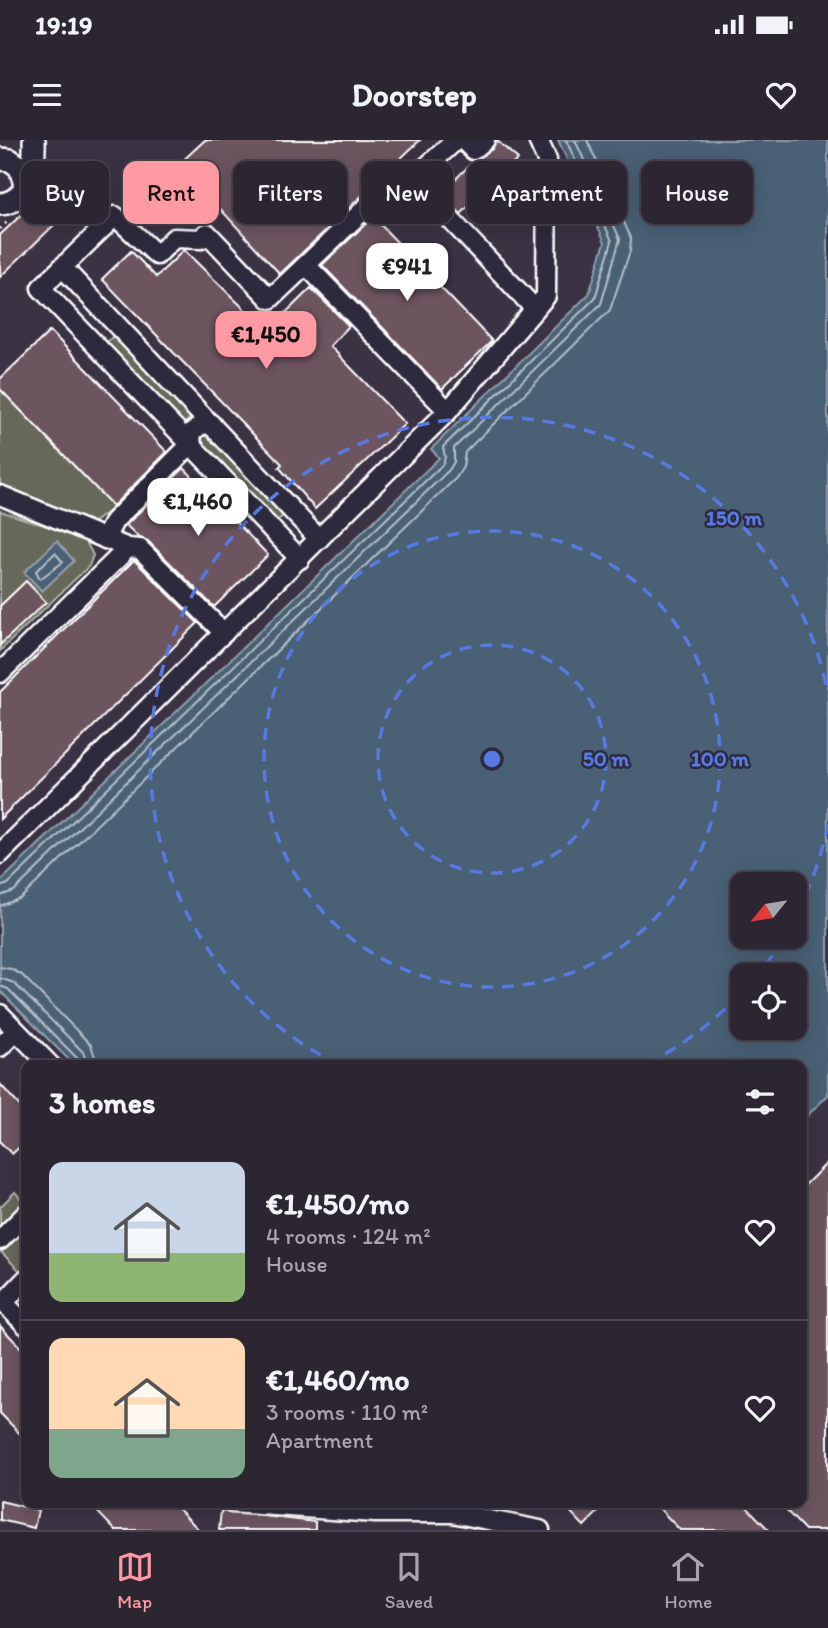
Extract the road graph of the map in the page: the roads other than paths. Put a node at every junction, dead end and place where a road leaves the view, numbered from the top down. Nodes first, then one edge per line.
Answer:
1 (25, 140) edge
2 (34, 140) edge
3 (456, 140) edge
4 (463, 140) edge
5 (485, 140) edge
6 (538, 140) edge
7 (1, 159) edge
8 (33, 161) edge
9 (433, 161) edge
10 (21, 171) edge
11 (21, 194) edge
12 (3, 204) edge
13 (361, 212) edge
14 (453, 222) edge
15 (306, 265) junction
16 (62, 267) junction
17 (535, 309) junction
18 (108, 315) junction
19 (87, 336) junction
20 (448, 411) junction
21 (211, 424) junction
22 (191, 444) junction
23 (0, 495) edge
24 (105, 539) junction
25 (318, 539) junction
26 (128, 548) junction
27 (300, 559) junction
28 (224, 633) junction
29 (0, 673) edge
30 (0, 854) edge
31 (0, 1014) edge
32 (16, 1031) junction
33 (0, 1047) edge
34 (45, 1060) edge
35 (21, 1219) edge
36 (0, 1240) edge
37 (21, 1284) edge
38 (2, 1301) edge
39 (21, 1320) edge
40 (303, 1508) edge
41 (540, 1530) edge

1 - 7 main road
2 - 8 main road
3 - 9 street
4 - 5 street
6 - 17 street
7 - 10 main road
11 - 12 main road
13 - 15 street
14 - 17 street
15 - 16 street
15 - 20 street
16 - 18 street
16 - 19 street
17 - 20 street
18 - 19 street
18 - 21 street
19 - 22 street
20 - 25 street
21 - 22 street
21 - 25 street
22 - 24 street
22 - 27 street
23 - 24 street
24 - 26 street
25 - 27 street
26 - 28 street
26 - 29 street
27 - 28 street
28 - 30 street
31 - 32 street
32 - 33 street
32 - 34 street
35 - 36 street
37 - 38 street
38 - 39 street
40 - 41 street

